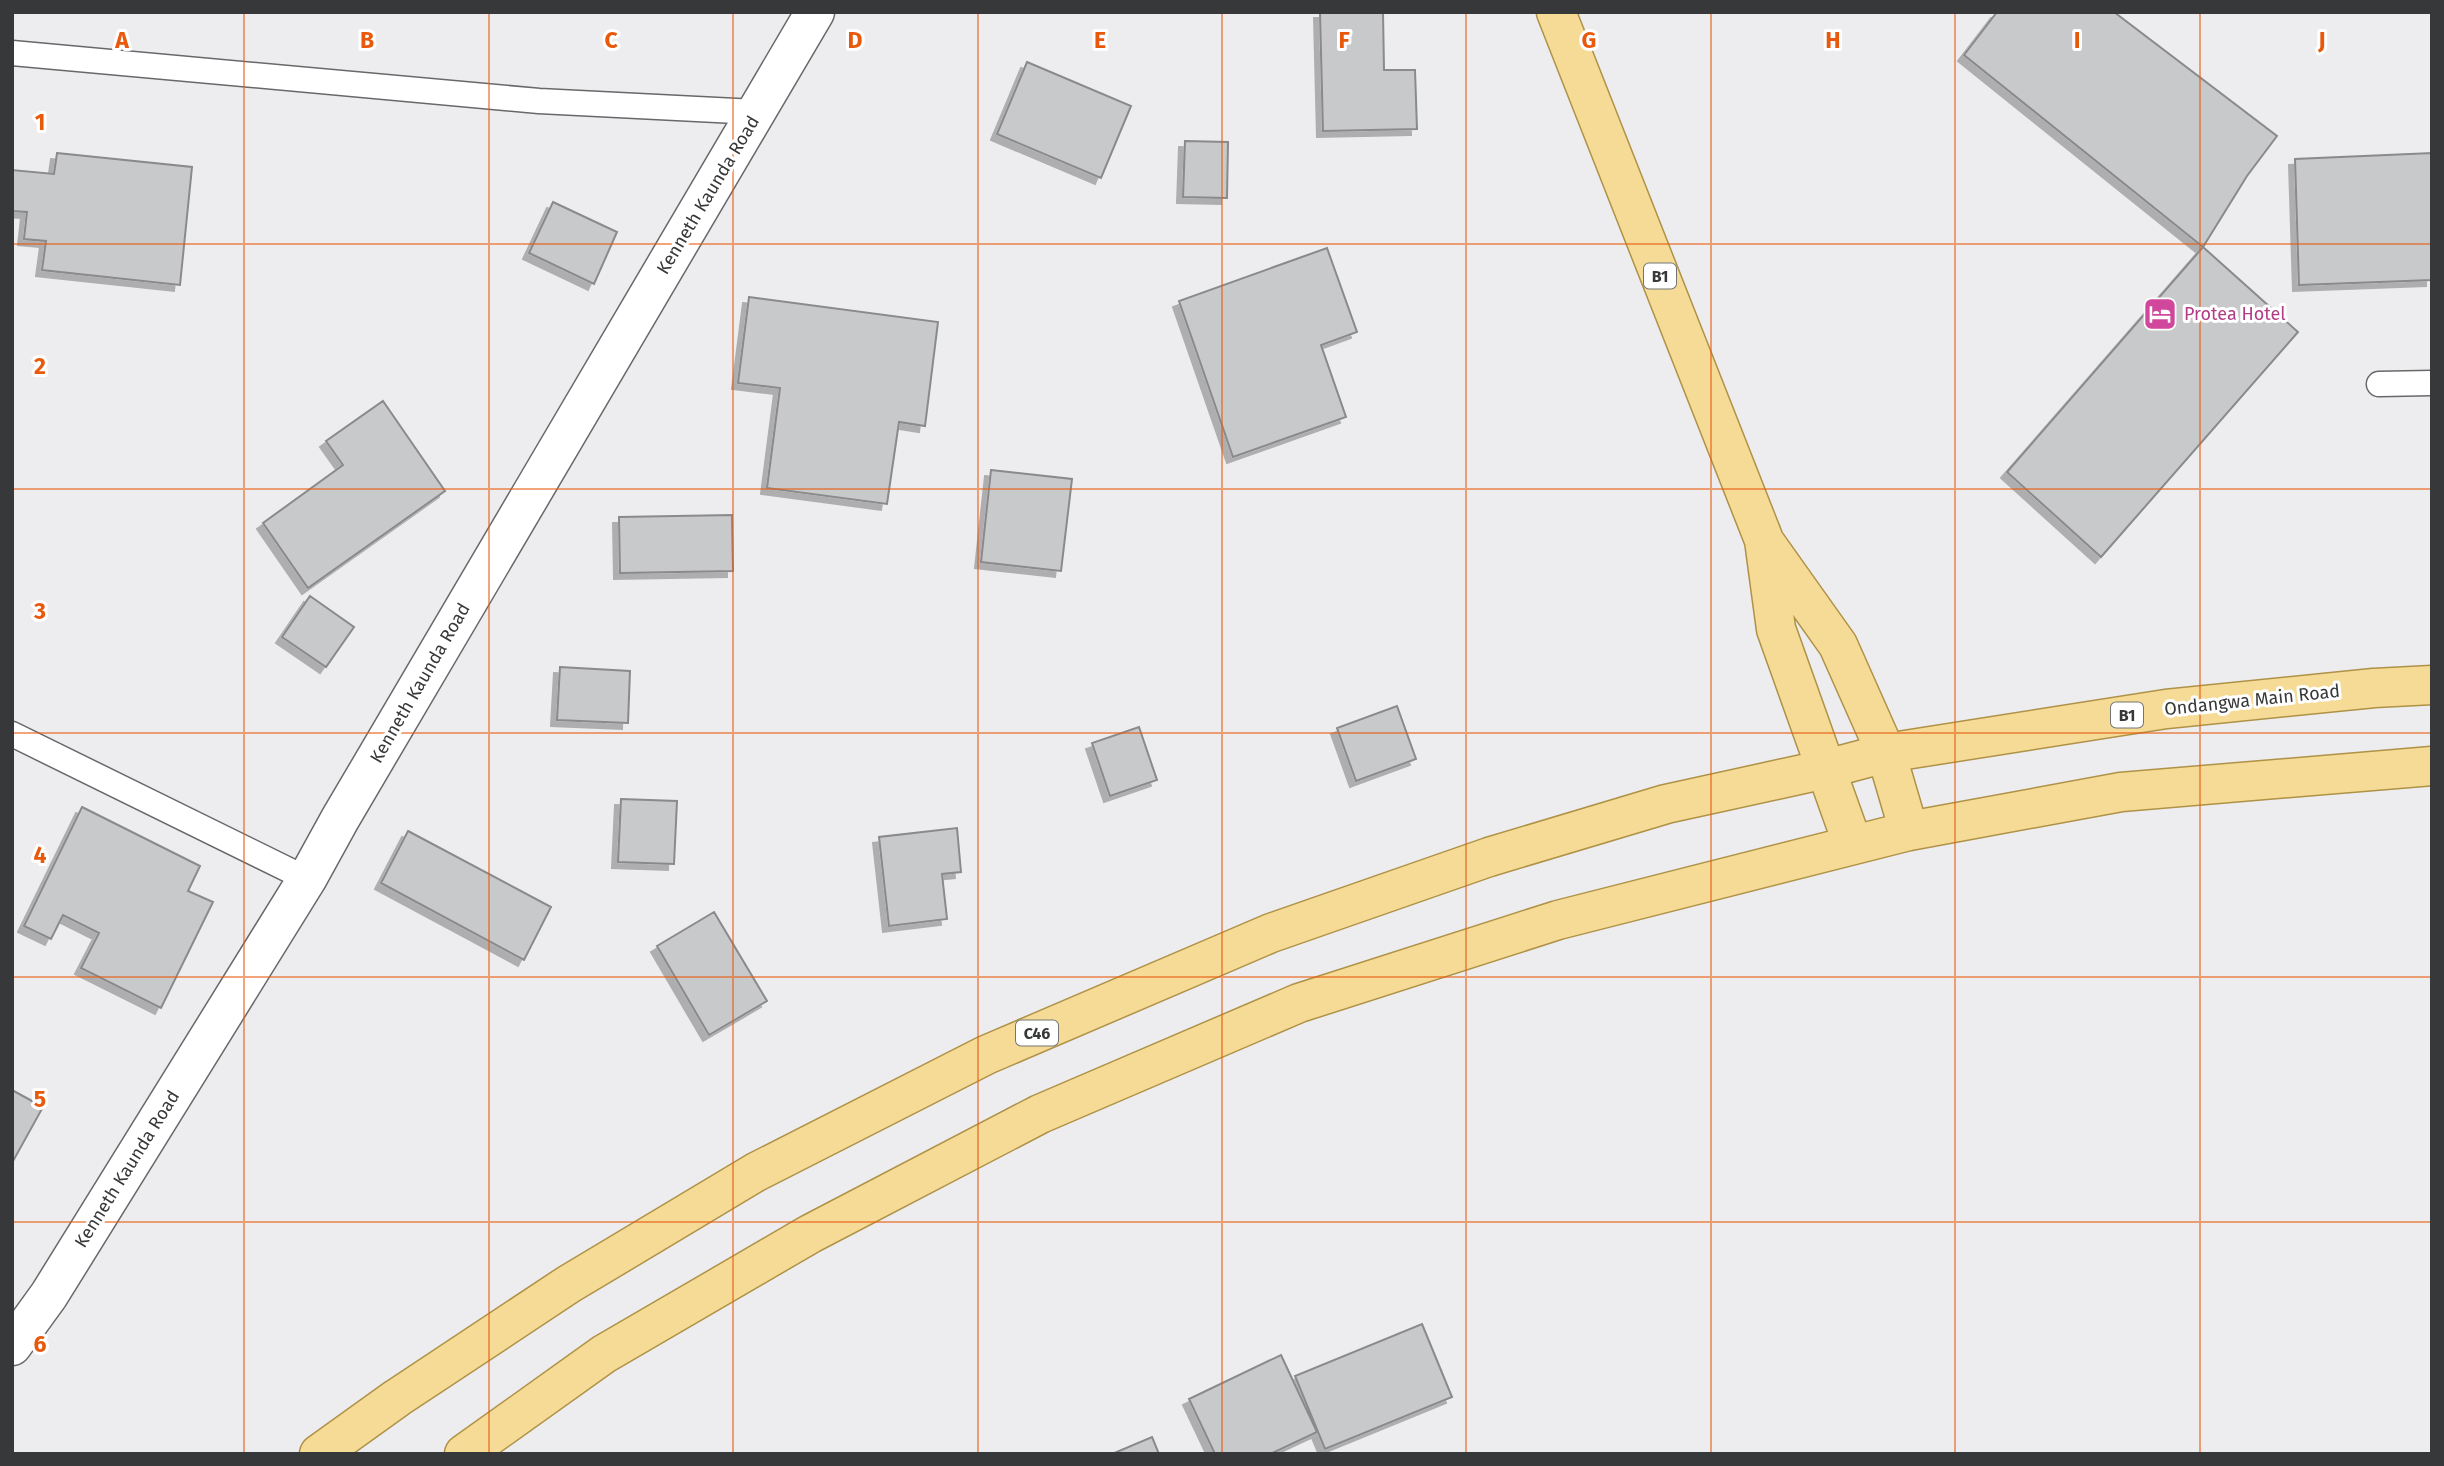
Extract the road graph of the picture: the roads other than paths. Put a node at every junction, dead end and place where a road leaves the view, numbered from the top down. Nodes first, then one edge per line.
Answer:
1 (815, 12) edge
2 (1556, 12) edge
3 (12, 53) edge
4 (757, 112) junction
5 (2432, 383) edge
6 (2379, 384) dead end
7 (1764, 540) junction
8 (2432, 685) edge
9 (12, 734) edge
10 (1886, 753) junction
11 (2432, 766) edge
12 (1826, 769) junction
13 (1909, 831) junction
14 (1853, 845) junction
15 (307, 879) junction
16 (12, 1346) edge
17 (321, 1453) edge
18 (464, 1454) edge

1 - 4 street, Kenneth Kaunda Road
2 - 7 main road, B1
3 - 4 lane
4 - 15 street, Kenneth Kaunda Road
5 - 6 lane
7 - 10 main road, B1
7 - 12 main road, B1
8 - 10 main road, Ondangwa Main Road / B1
9 - 15 lane
10 - 12 main road, Ondangwa Main Road / B1
10 - 13 main road, B1
11 - 13 main road
12 - 14 main road, B1
12 - 17 main road, C46
13 - 14 main road
14 - 18 main road
15 - 16 street, Kenneth Kaunda Road

